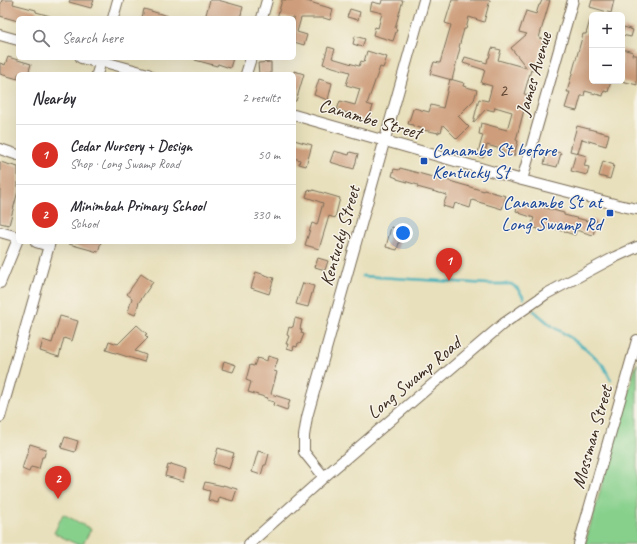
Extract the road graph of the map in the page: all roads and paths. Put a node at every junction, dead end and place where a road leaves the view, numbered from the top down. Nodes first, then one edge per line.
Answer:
1 (118, 0) edge
2 (267, 0) edge
3 (424, 0) edge
4 (573, 0) edge
5 (114, 16) edge
6 (263, 16) edge
7 (0, 35) edge
8 (16, 39) edge
9 (250, 60) edge
10 (101, 61) edge
11 (98, 72) edge
12 (141, 72) edge
13 (247, 72) edge
14 (296, 116) edge
15 (385, 140) junction
16 (1, 149) edge
17 (16, 154) edge
18 (522, 180) junction
19 (622, 206) junction
20 (637, 209) edge
21 (637, 216) edge
22 (0, 232) edge
23 (16, 237) edge
24 (637, 239) edge
25 (16, 243) edge
26 (49, 244) edge
27 (637, 247) edge
28 (615, 256) junction
29 (0, 283) edge
30 (637, 340) edge
31 (0, 418) edge
32 (324, 477) junction
33 (249, 544) edge
34 (579, 544) edge

1 - 5 street
2 - 6 street
3 - 15 street, Kentucky Street
4 - 18 street, James Avenue
7 - 8 street
9 - 13 street
10 - 11 street
10 - 12 street
14 - 15 street, Canambe Street
15 - 18 street, Canambe Street
15 - 32 street, Kentucky Street
16 - 17 street
18 - 19 street, Canambe Street
19 - 20 street, Canambe Street
19 - 21 street, Canambe Street
22 - 23 street
24 - 28 street, Long Swamp Road
25 - 29 street
26 - 31 street
27 - 28 street, Long Swamp Road
28 - 32 street, Long Swamp Road
30 - 34 street, Mossman Street
32 - 33 street, Long Swamp Road

